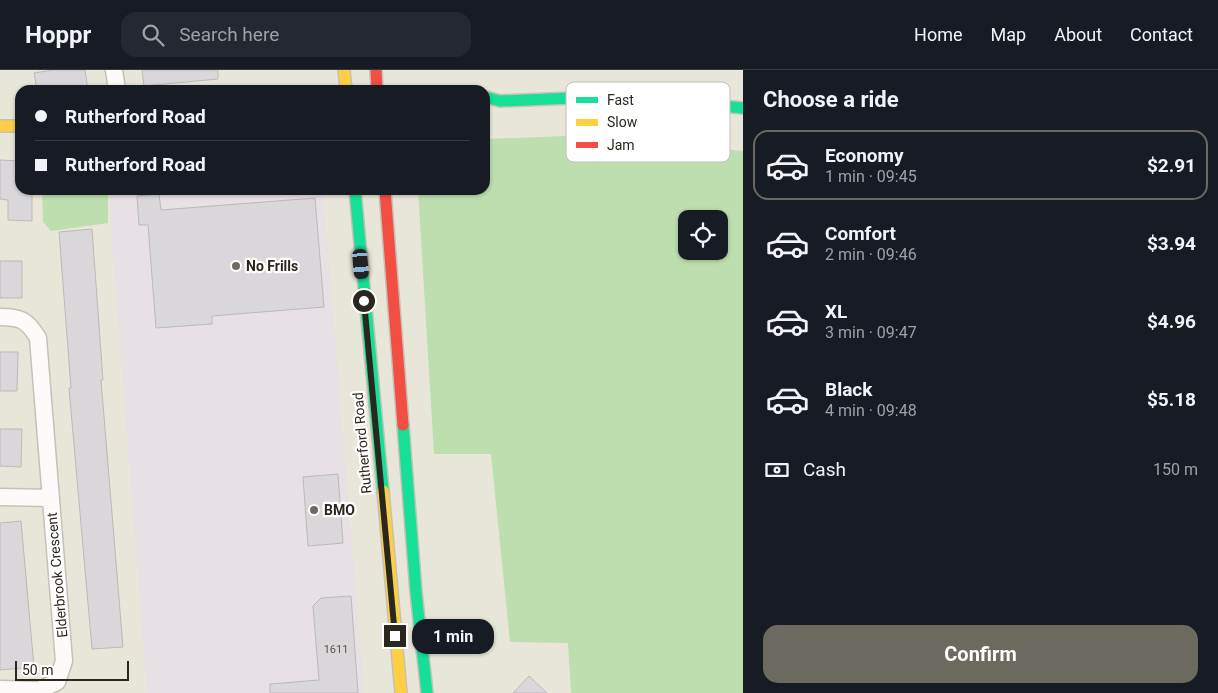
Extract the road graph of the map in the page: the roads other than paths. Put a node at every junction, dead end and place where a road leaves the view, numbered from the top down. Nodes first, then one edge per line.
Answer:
1 (114, 70) edge
2 (344, 70) edge
3 (376, 70) edge
4 (116, 85) edge
5 (346, 85) edge
6 (377, 85) edge
7 (566, 98) edge
8 (490, 99) edge
9 (500, 101) junction
10 (490, 105) edge
11 (730, 107) edge
12 (743, 108) edge
13 (0, 126) edge
14 (15, 126) edge
15 (355, 195) edge
16 (385, 195) edge
17 (0, 317) edge
18 (0, 497) edge
19 (51, 498) junction
20 (0, 688) edge
21 (400, 693) edge
22 (427, 693) edge

1 - 4 street
2 - 5 main road
3 - 6 main road
7 - 9 main road
8 - 9 main road
9 - 10 main road
11 - 12 main road
13 - 14 main road
15 - 21 main road, Rutherford Road
16 - 22 main road
17 - 19 street, Elderbrook Crescent
18 - 19 street
19 - 20 street, Elderbrook Crescent

